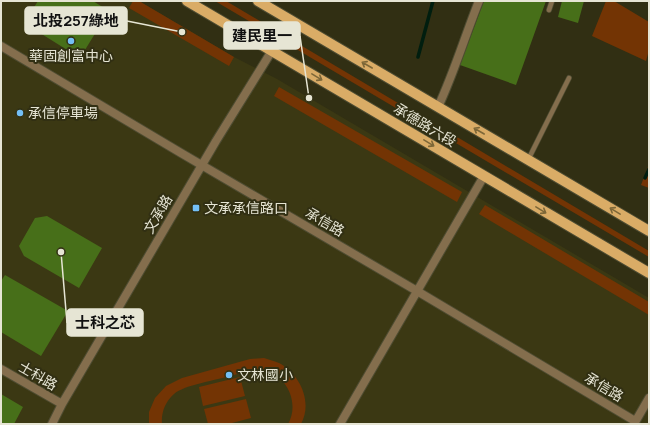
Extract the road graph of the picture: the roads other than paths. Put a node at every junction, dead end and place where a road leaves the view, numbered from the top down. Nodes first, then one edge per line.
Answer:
1 (187, 1) edge
2 (258, 1) edge
3 (479, 1) edge
4 (552, 1) edge
5 (549, 10) dead end
6 (291, 20) junction
7 (1, 46) edge
8 (272, 50) junction
9 (569, 78) dead end
10 (438, 107) junction
11 (528, 160) junction
12 (202, 166) junction
13 (484, 176) junction
14 (649, 231) edge
15 (649, 274) edge
16 (417, 291) junction
17 (1, 370) edge
18 (649, 398) edge
19 (62, 404) junction
20 (636, 423) edge
21 (52, 424) edge
22 (340, 424) edge

1 - 8 main road, 承德路六段
2 - 6 main road, 承德路六段
3 - 10 street
4 - 5 lane
6 - 8 street, 文承路
10 -> 6 main road, 承德路六段
7 - 12 street, 承信路
8 - 12 street, 文承路
8 -> 13 main road, 承德路六段
9 - 11 lane
11 -> 10 main road, 承德路六段
14 -> 11 main road, 承德路六段
12 - 16 street, 承信路
12 - 19 street, 文承路
13 -> 15 main road, 承德路六段
13 - 16 street
16 - 20 street, 承信路
16 - 22 street
17 - 19 street, 士科路
18 - 20 street
19 - 21 street, 文承路

